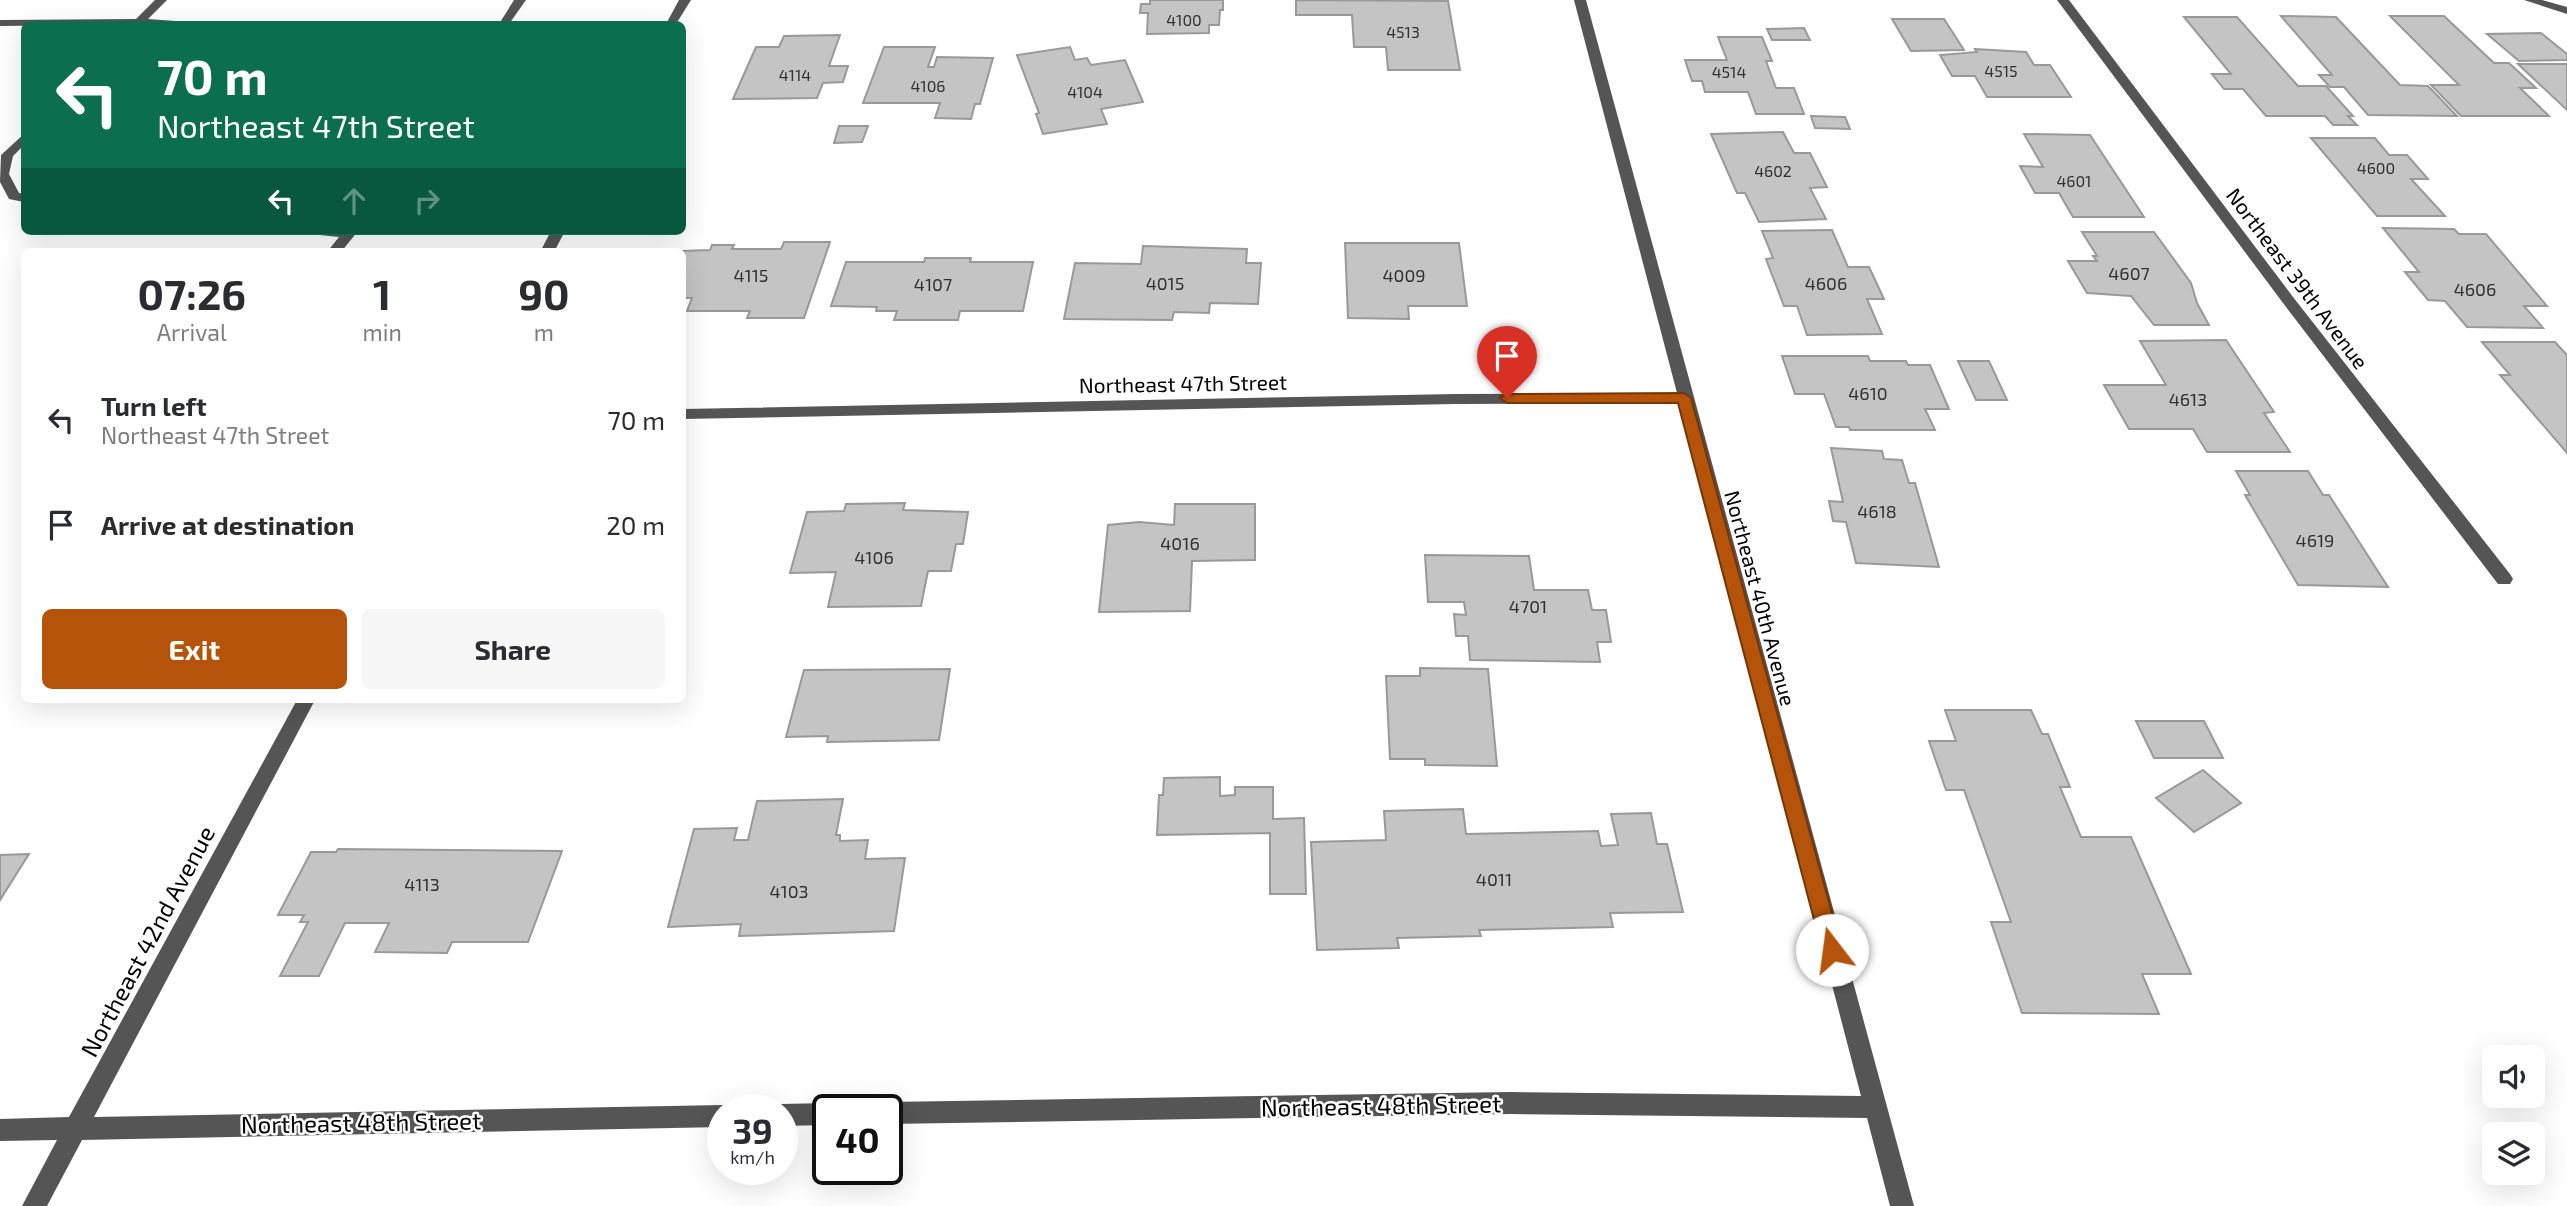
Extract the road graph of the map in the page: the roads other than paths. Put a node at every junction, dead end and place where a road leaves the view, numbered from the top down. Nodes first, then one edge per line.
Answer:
1 (161, 0) edge
2 (520, 0) edge
3 (685, 0) edge
4 (1580, 0) edge
5 (2063, 0) edge
6 (2529, 0) edge
7 (2567, 10) edge
8 (140, 21) edge
9 (506, 21) edge
10 (673, 21) edge
11 (0, 23) edge
12 (21, 23) edge
13 (21, 141) edge
14 (21, 198) edge
15 (1684, 398) junction
16 (686, 414) edge
17 (2504, 579) dead end
18 (304, 703) edge
19 (1874, 1107) junction
20 (903, 1113) edge
21 (707, 1116) edge
22 (78, 1127) junction
23 (0, 1130) edge
24 (34, 1206) edge
25 (1902, 1206) edge

1 - 8 street
2 - 9 street
3 - 10 street
4 - 15 street, Northeast 40th Avenue
5 - 17 street, Northeast 39th Avenue
6 - 7 street
11 - 12 street
13 - 14 street
15 - 16 street, Northeast 47th Street
15 - 19 street, Northeast 40th Avenue
18 - 22 street, Northeast 42nd Avenue
19 - 20 street, Northeast 48th Street
19 - 25 street, Northeast 40th Avenue
21 - 22 street, Northeast 48th Street
22 - 23 street, Northeast 48th Street
22 - 24 street, Northeast 42nd Avenue

